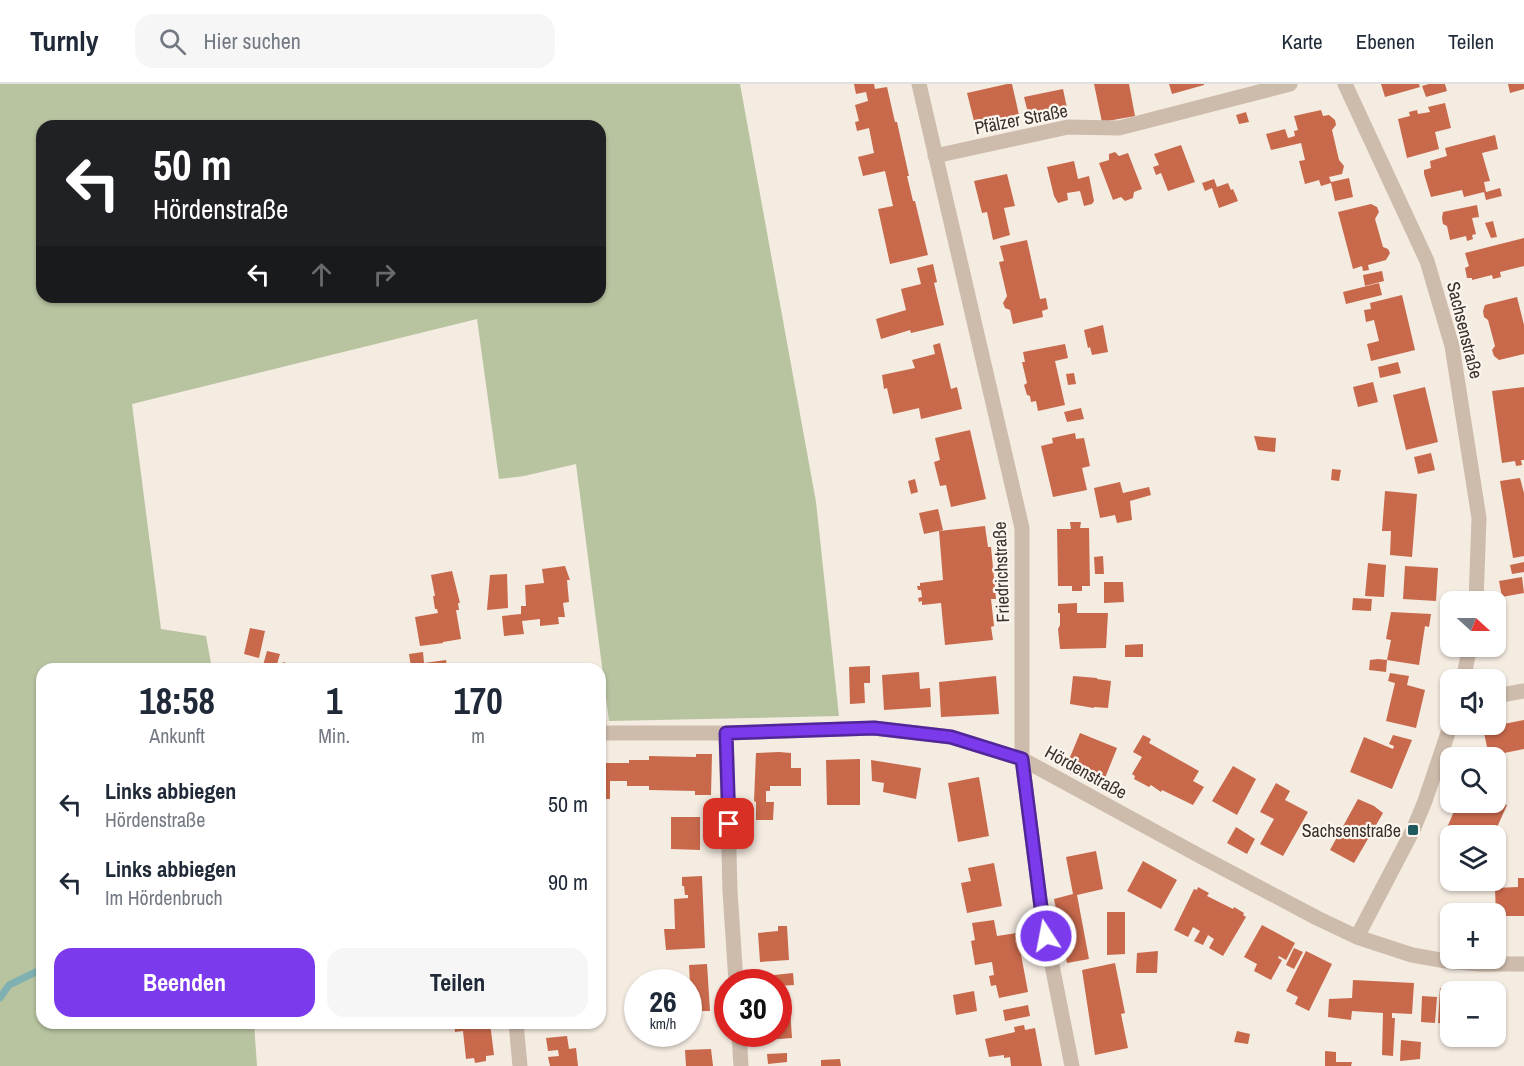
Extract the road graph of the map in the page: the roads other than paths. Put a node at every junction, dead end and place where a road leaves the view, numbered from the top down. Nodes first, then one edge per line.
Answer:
1 (918, 84) edge
2 (1290, 84) edge
3 (1345, 84) edge
4 (935, 156) junction
5 (1476, 591) edge
6 (1524, 691) edge
7 (1506, 694) edge
8 (606, 733) edge
9 (726, 733) junction
10 (1447, 735) edge
11 (1022, 759) junction
12 (1357, 937) junction
13 (1524, 964) edge
14 (735, 969) edge
15 (517, 1029) edge
16 (740, 1047) edge
17 (520, 1066) edge
18 (741, 1066) edge
19 (1072, 1066) edge

1 - 4 street, Friedrichstraße
2 - 4 street, Pfälzer Straße
3 - 5 street, Sachsenstraße
4 - 11 street, Friedrichstraße
6 - 7 street
8 - 9 street, Hördenstraße
9 - 11 street, Hördenstraße
9 - 14 street
10 - 12 street
11 - 12 street, Hördenstraße
11 - 19 street, Friedrichstraße
12 - 13 street, Hördenstraße
15 - 17 street
16 - 18 street

